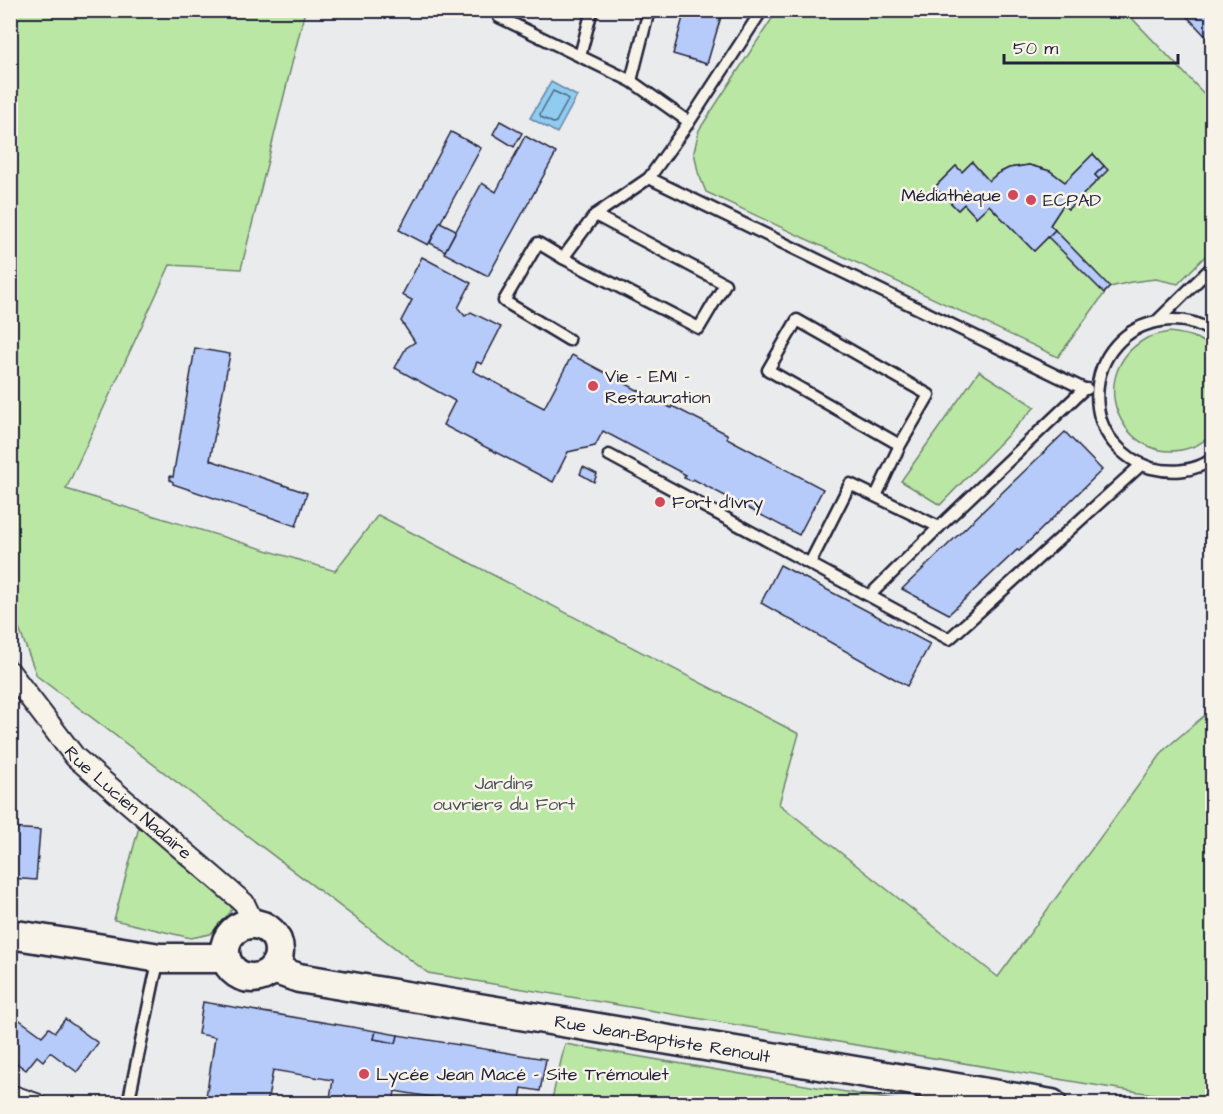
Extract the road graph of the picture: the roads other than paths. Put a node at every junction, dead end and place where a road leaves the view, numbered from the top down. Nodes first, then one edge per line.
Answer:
1 (501, 10) edge
2 (592, 10) edge
3 (649, 10) edge
4 (762, 10) edge
5 (580, 57) junction
6 (632, 81) junction
7 (689, 122) junction
8 (649, 178) junction
9 (595, 216) junction
10 (563, 258) junction
11 (1212, 267) edge
12 (1157, 321) junction
13 (1212, 332) edge
14 (569, 340) dead end
15 (1097, 388) junction
16 (1083, 389) junction
17 (900, 445) junction
18 (609, 454) dead end
19 (1212, 459) edge
20 (1141, 465) junction
21 (876, 496) junction
22 (939, 527) junction
23 (810, 563) junction
24 (870, 596) junction
25 (10, 672) edge
26 (254, 924) junction
27 (10, 934) edge
28 (160, 958) junction
29 (225, 958) junction
30 (273, 969) junction
31 (10, 1095) edge
32 (36, 1104) edge
33 (128, 1104) edge
34 (1052, 1104) edge

1 - 5 lane
2 - 5 lane
3 - 6 lane
4 - 7 lane
5 - 6 lane
6 - 7 lane
7 - 8 lane
8 - 9 lane
8 - 16 lane
9 - 10 lane
9 - 10 lane
10 - 14 lane
11 - 12 lane
12 - 13 lane
12 - 15 lane
15 - 16 lane
15 - 20 lane
16 - 22 lane
17 - 17 lane
17 - 21 lane
18 - 23 lane
19 - 20 lane
20 - 24 lane
21 - 22 lane
21 - 23 lane
22 - 24 lane
23 - 24 lane
25 - 26 street, Rue Lucien Nadaire
26 - 29 main road
26 - 30 main road
27 - 28 main road
28 - 29 main road
28 - 33 lane
29 - 30 main road
30 - 34 main road, Rue Jean-Baptiste Renoult
31 - 32 street

